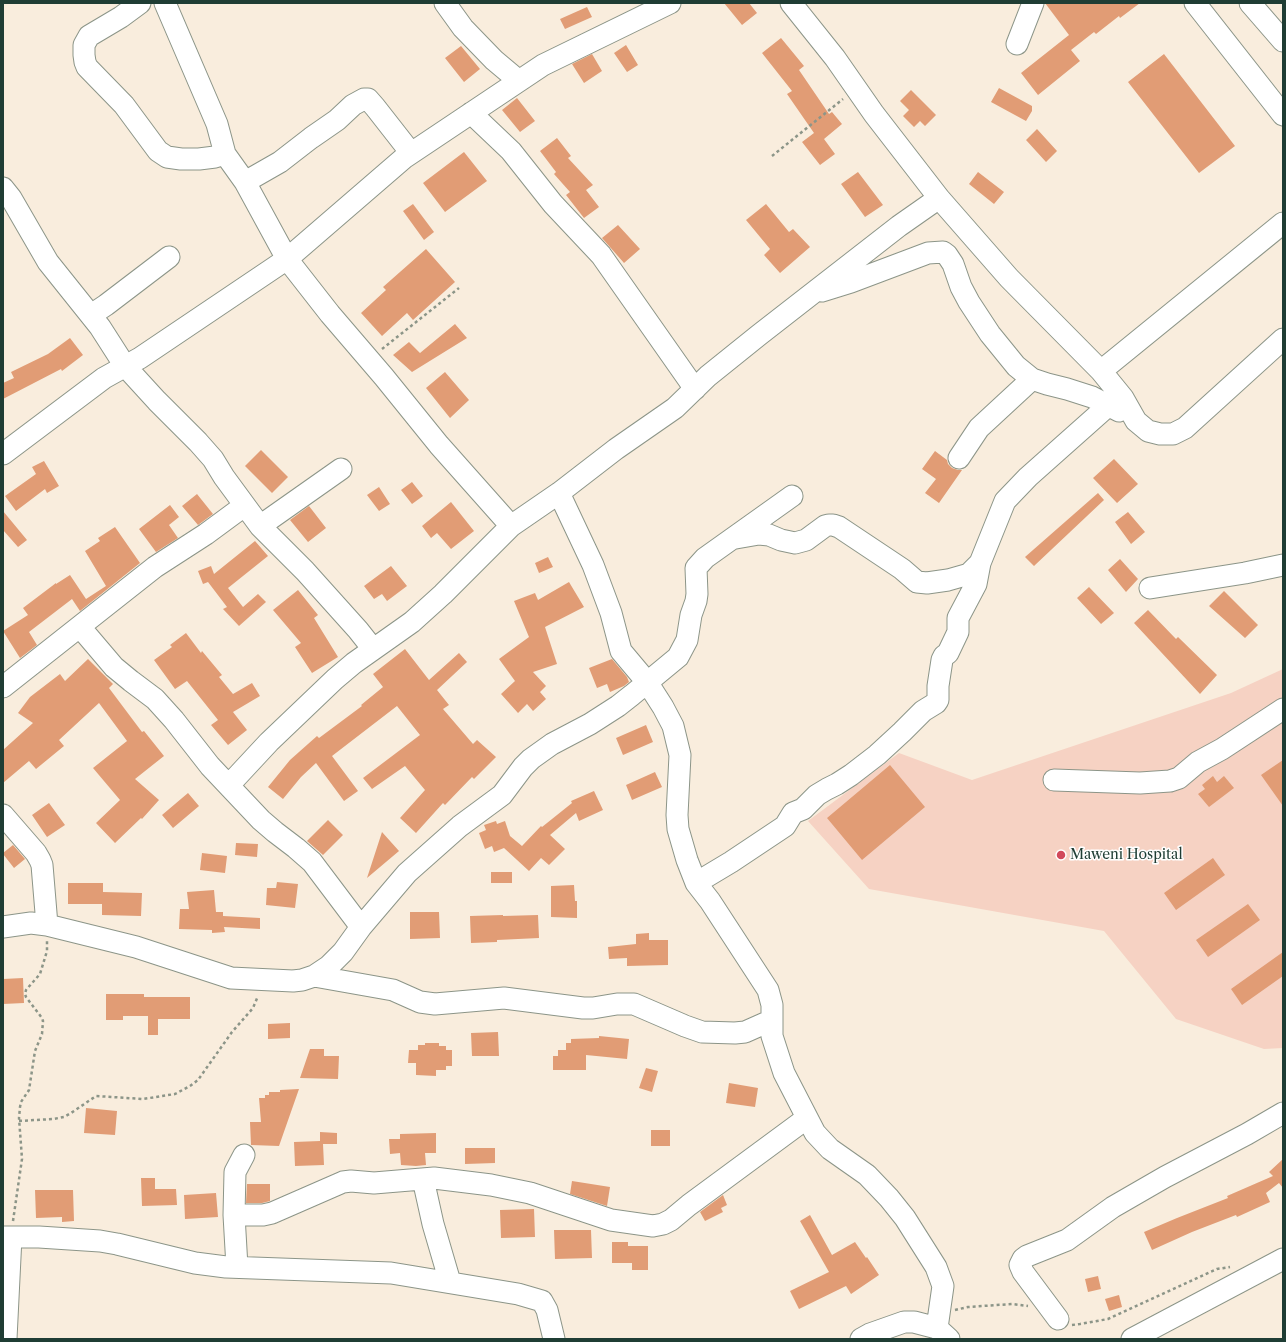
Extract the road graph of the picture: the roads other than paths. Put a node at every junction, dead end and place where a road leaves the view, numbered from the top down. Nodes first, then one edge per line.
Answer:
1 (140, 3) edge
2 (165, 3) edge
3 (445, 3) edge
4 (670, 3) edge
5 (791, 3) edge
6 (1033, 3) edge
7 (1195, 3) edge
8 (1250, 3) edge
9 (1283, 41) edge
10 (1017, 44) dead end
11 (519, 81) junction
12 (471, 113) junction
13 (1283, 115) edge
14 (411, 153) junction
15 (225, 154) junction
16 (245, 182) junction
17 (6, 197) edge
18 (939, 198) junction
19 (1283, 223) edge
20 (169, 257) dead end
21 (287, 259) junction
22 (812, 293) junction
23 (91, 316) junction
24 (1283, 339) edge
25 (125, 366) junction
26 (1101, 371) junction
27 (1032, 379) junction
28 (695, 389) junction
29 (1109, 405) junction
30 (1136, 421) junction
31 (3, 454) edge
32 (959, 458) dead end
33 (342, 469) dead end
34 (559, 493) junction
35 (792, 496) dead end
36 (244, 506) junction
37 (260, 526) junction
38 (511, 526) junction
39 (734, 538) junction
40 (980, 563) junction
41 (1283, 565) edge
42 (1150, 588) dead end
43 (80, 627) junction
44 (373, 649) junction
45 (5, 680) edge
46 (647, 682) junction
47 (1283, 709) edge
48 (1054, 780) dead end
49 (229, 785) junction
50 (3, 815) edge
51 (696, 883) junction
52 (47, 925) junction
53 (3, 927) edge
54 (361, 927) junction
55 (314, 976) junction
56 (772, 1020) junction
57 (1283, 1113) edge
58 (807, 1118) junction
59 (244, 1155) dead end
60 (423, 1179) junction
61 (234, 1215) junction
62 (7, 1237) edge
63 (1283, 1259) edge
64 (237, 1267) junction
65 (450, 1282) junction
66 (1058, 1319) road end
67 (942, 1327) edge
68 (6, 1339) edge
69 (554, 1339) edge
70 (861, 1339) edge
71 (1132, 1339) edge

1 - 15 street
2 - 15 street
3 - 11 street
4 - 11 street
5 - 18 street
6 - 10 street
7 - 13 street
8 - 9 street
11 - 12 street
12 - 14 street
12 - 28 street
14 - 16 street
14 - 21 street
15 - 16 street
16 - 21 street
17 - 23 street
18 - 22 street
18 - 26 street
19 - 26 street
20 - 23 street
21 - 25 street
21 - 38 street
22 - 27 street
22 - 28 street
23 - 25 street
24 - 30 street
25 - 31 street
25 - 36 street
26 - 30 street
27 - 29 street
27 - 32 street
28 - 34 street
29 - 30 street
29 - 40 street
33 - 37 street
34 - 38 street
34 - 46 street
35 - 39 street
36 - 37 street
36 - 43 street
37 - 44 street
38 - 44 street
39 - 40 street
39 - 46 street
40 - 51 street
41 - 42 street
43 - 45 street
43 - 49 street
44 - 49 street
46 - 51 street
46 - 54 street
47 - 48 street
49 - 54 street
50 - 52 street
51 - 56 street
52 - 53 street
52 - 55 street
54 - 55 street
55 - 56 street
56 - 58 street
57 - 66 street
58 - 60 street
58 - 67 street
59 - 61 street
60 - 61 street
60 - 65 street
61 - 64 street
62 - 64 street
62 - 68 street
63 - 71 street
64 - 65 street
65 - 69 street
67 - 70 street

